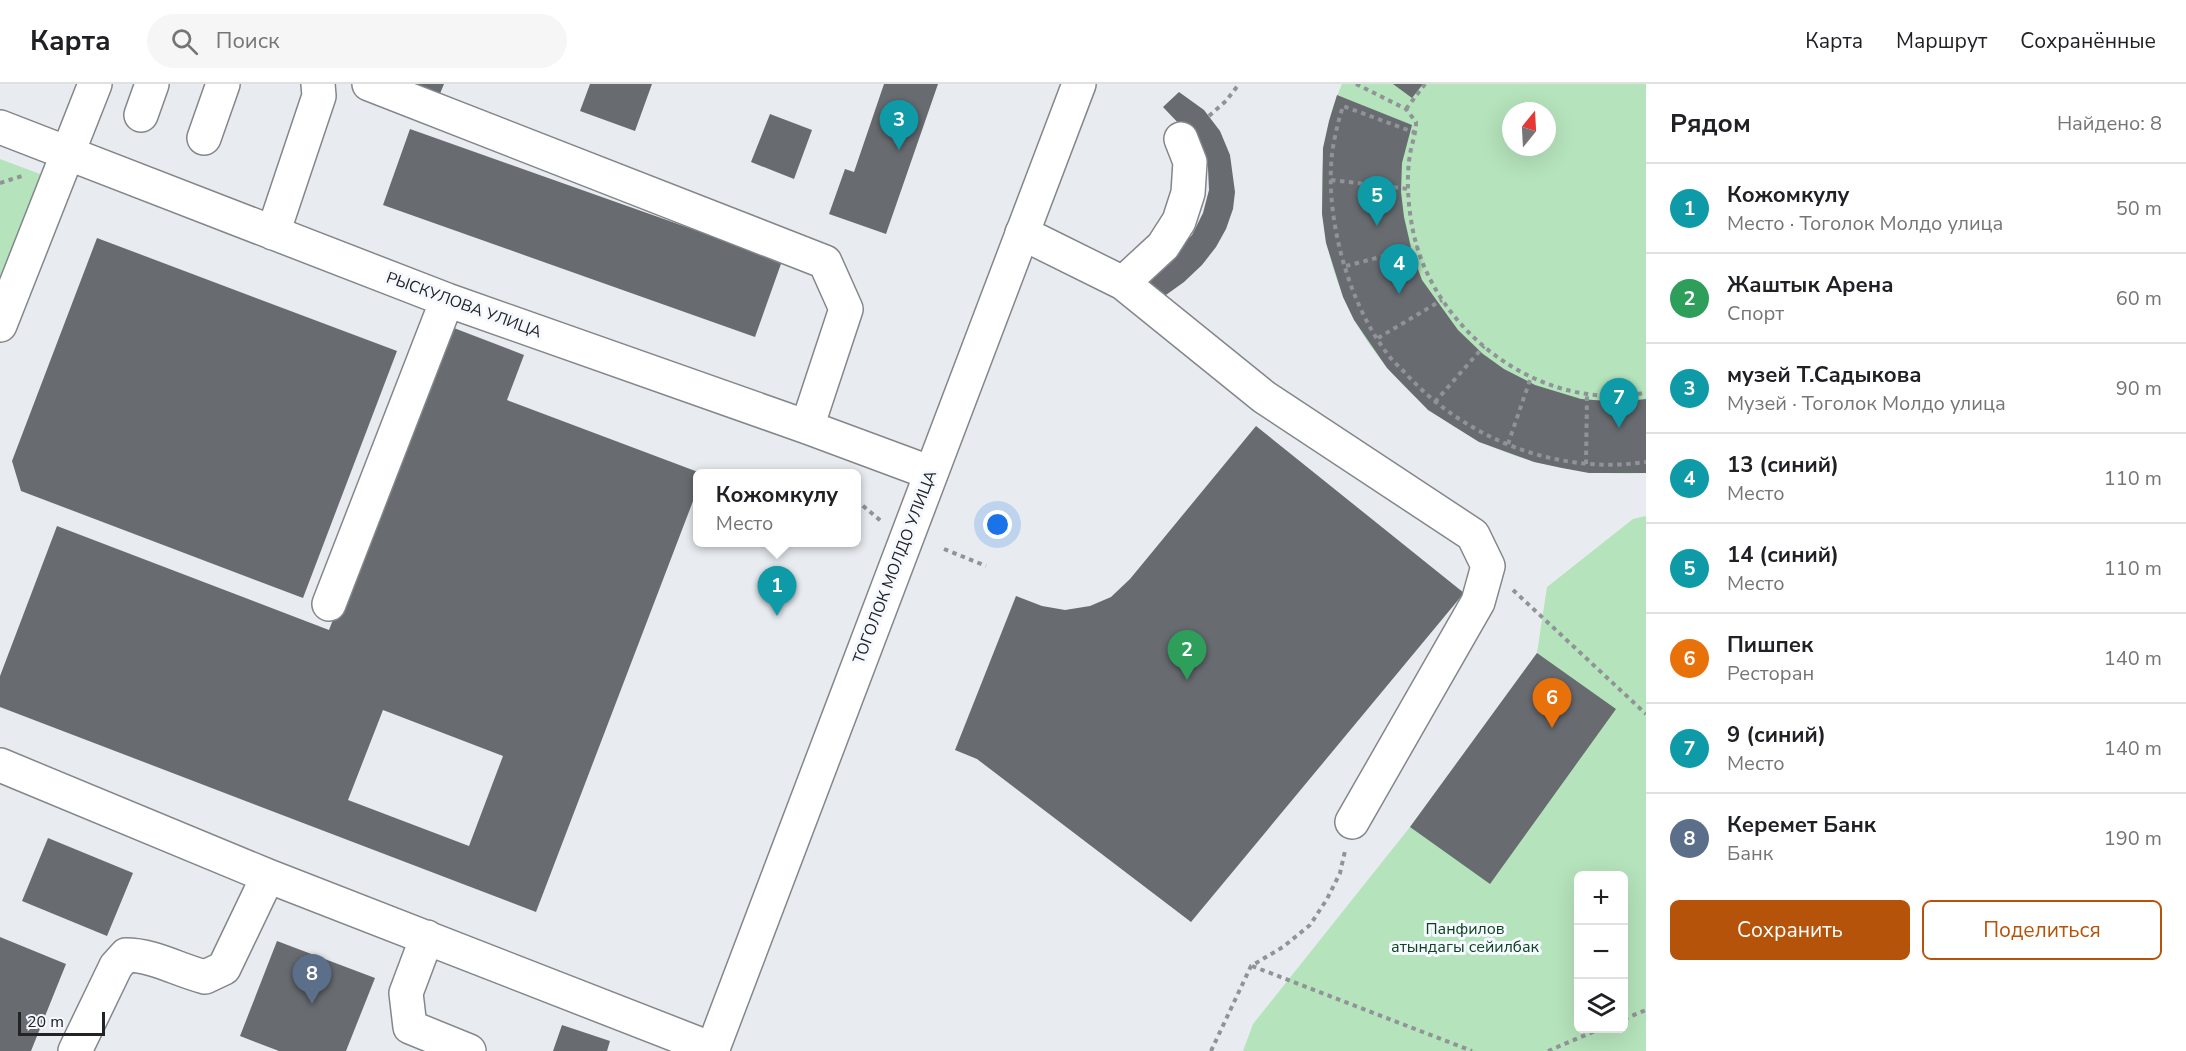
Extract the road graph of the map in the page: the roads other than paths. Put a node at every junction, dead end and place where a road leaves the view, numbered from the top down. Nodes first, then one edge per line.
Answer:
1 (95, 84) edge
2 (152, 84) edge
3 (224, 84) edge
4 (318, 84) edge
5 (369, 84) edge
6 (1079, 84) edge
7 (141, 115) dead end
8 (0, 127) edge
9 (204, 138) dead end
10 (1181, 139) dead end
11 (69, 154) junction
12 (273, 232) junction
13 (1022, 233) junction
14 (1123, 283) junction
15 (447, 300) junction
16 (0, 325) edge
17 (807, 427) junction
18 (931, 473) junction
19 (329, 604) dead end
20 (0, 765) edge
21 (1352, 822) road end
22 (268, 876) junction
23 (427, 937) junction
24 (712, 1050) edge
25 (75, 1051) edge
26 (469, 1051) edge

1 - 11 street
2 - 7 street
3 - 9 street
4 - 12 street
5 - 17 street
6 - 13 street, ТОГОЛОК МОЛДО УЛИЦА
8 - 11 street, РЫСКУЛОВА УЛИЦА
10 - 14 street
11 - 12 street, РЫСКУЛОВА УЛИЦА
11 - 16 street
12 - 15 street, РЫСКУЛОВА УЛИЦА
13 - 14 street
13 - 18 street, ТОГОЛОК МОЛДО УЛИЦА
14 - 21 street
15 - 17 street, РЫСКУЛОВА УЛИЦА
15 - 19 street
17 - 18 street, РЫСКУЛОВА УЛИЦА
18 - 24 street, ТОГОЛОК МОЛДО УЛИЦА
20 - 22 street
22 - 23 street
22 - 25 street
23 - 24 street
23 - 26 street

